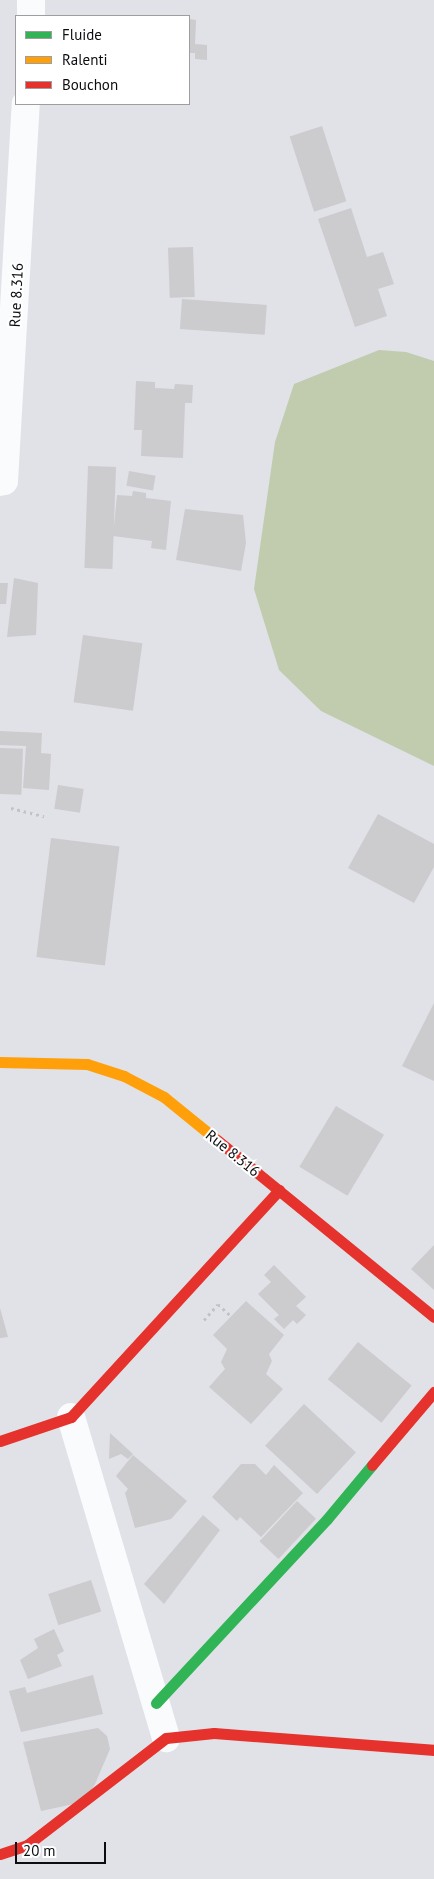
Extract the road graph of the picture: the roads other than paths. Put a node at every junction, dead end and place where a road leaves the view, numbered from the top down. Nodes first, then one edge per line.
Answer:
1 (31, 0) edge
2 (30, 15) edge
3 (26, 105) edge
4 (0, 482) edge
5 (0, 1062) edge
6 (279, 1190) junction
7 (434, 1317) edge
8 (434, 1392) edge
9 (71, 1417) junction
10 (0, 1441) edge
11 (156, 1703) junction
12 (166, 1738) junction
13 (434, 1750) edge
14 (0, 1854) edge

1 - 2 street
3 - 4 street, Rue 8.316
5 - 6 street, Rue 8.316
6 - 7 street, Rue 8.316
6 - 9 street
8 - 11 street
9 - 10 street
9 - 11 street
11 - 12 street
12 - 13 street
12 - 14 street

